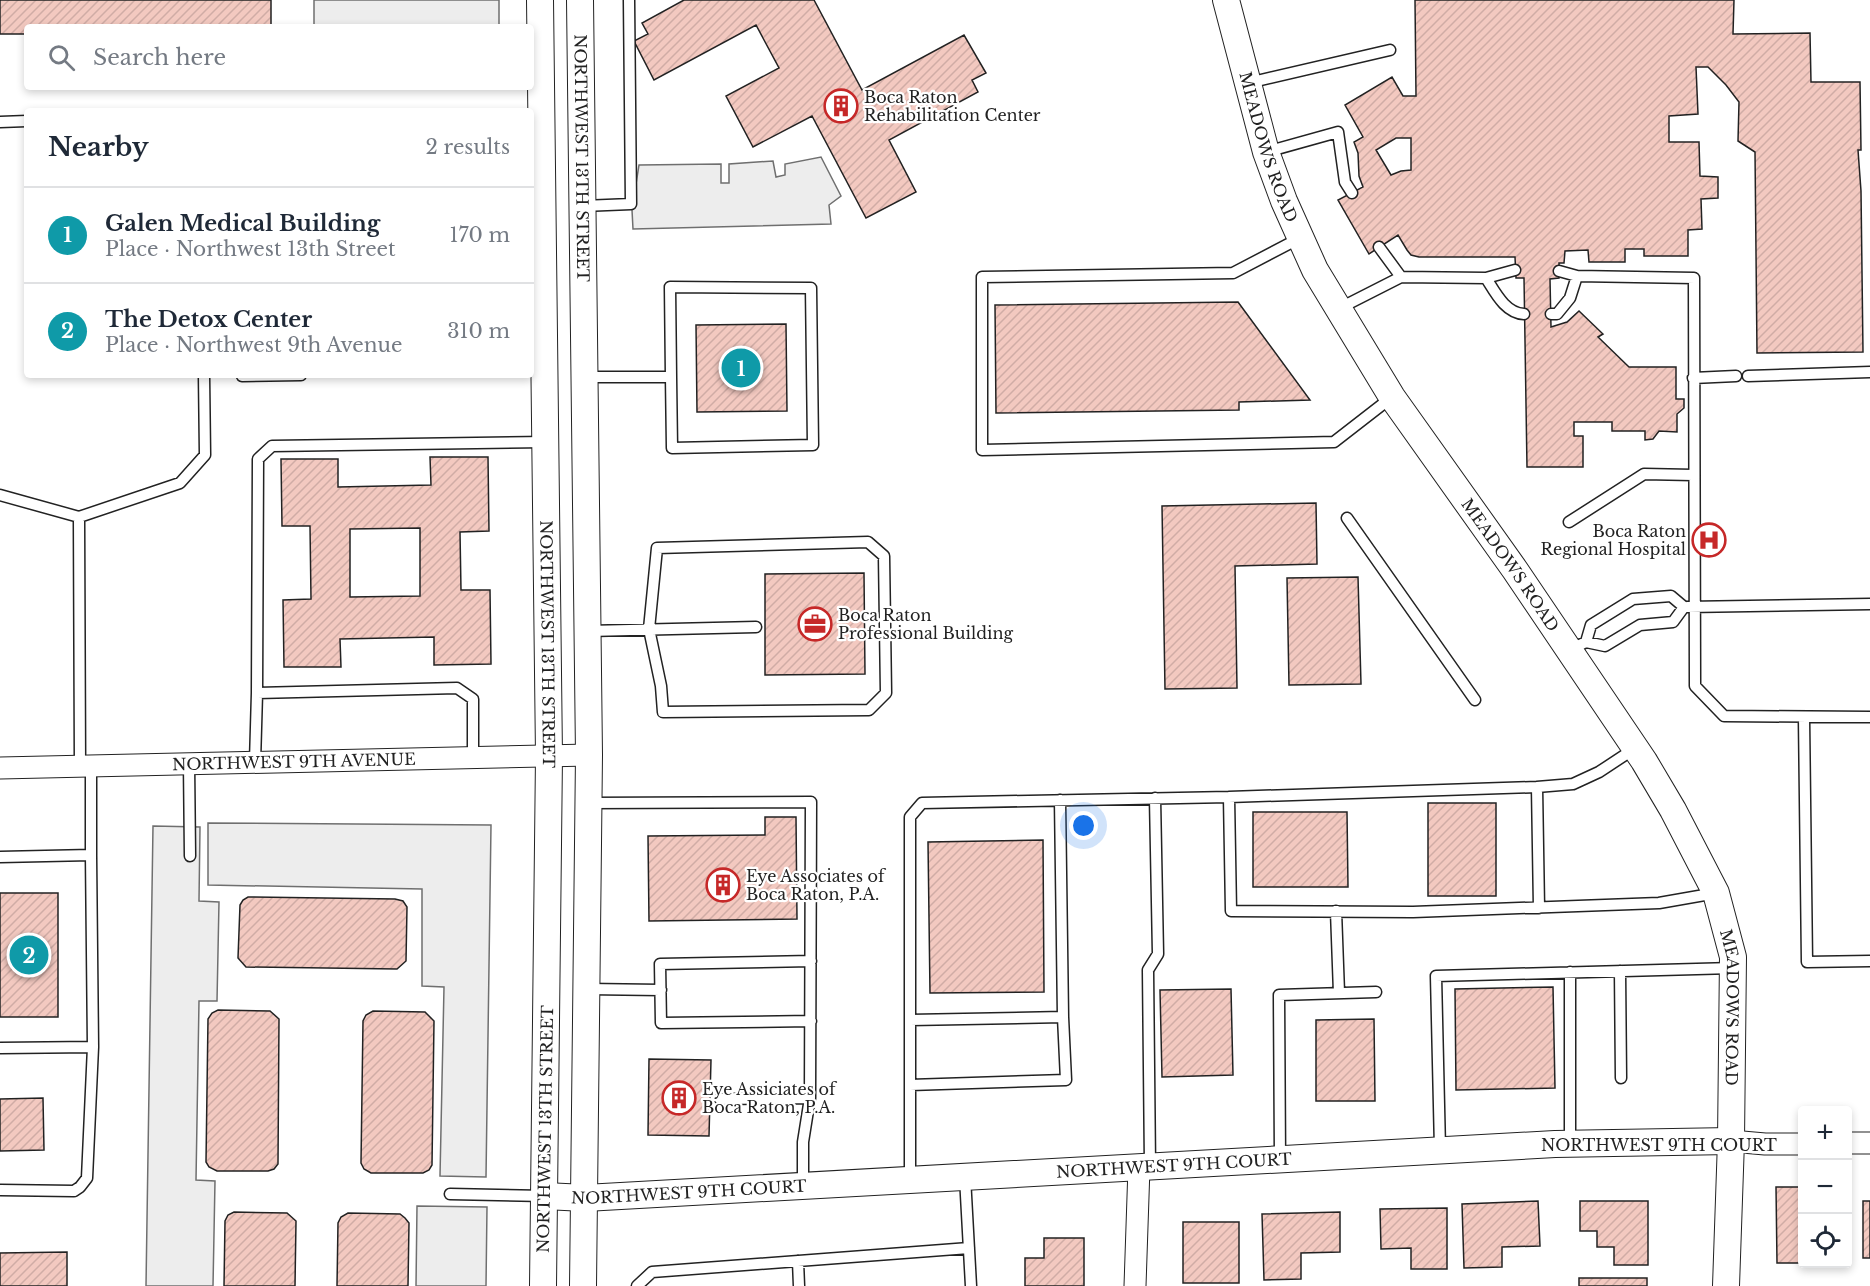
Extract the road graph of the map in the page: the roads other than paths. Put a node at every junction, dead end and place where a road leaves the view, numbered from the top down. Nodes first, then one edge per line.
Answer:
1 (540, 0) edge
2 (580, 0) edge
3 (628, 0) edge
4 (1226, 0) edge
5 (1390, 50) dead end
6 (536, 55) edge
7 (1247, 83) junction
8 (24, 121) edge
9 (0, 122) edge
10 (1266, 152) junction
11 (1352, 193) dead end
12 (583, 207) junction
13 (1300, 238) junction
14 (537, 246) edge
15 (1380, 247) dead end
16 (1515, 270) dead end
17 (1559, 271) dead end
18 (1577, 276) junction
19 (1401, 277) junction
20 (1486, 278) junction
21 (1337, 309) junction
22 (1524, 314) dead end
23 (1551, 314) dead end
24 (1870, 372) edge
25 (1736, 376) dead end
26 (1748, 376) dead end
27 (585, 377) junction
28 (671, 377) junction
29 (204, 378) edge
30 (1694, 378) junction
31 (1392, 397) junction
32 (546, 442) junction
33 (1693, 475) junction
34 (0, 495) edge
35 (79, 517) junction
36 (1347, 518) dead end
37 (1569, 522) dead end
38 (1870, 604) edge
39 (1689, 607) junction
40 (756, 627) dead end
41 (649, 629) junction
42 (588, 631) junction
43 (1578, 646) junction
44 (256, 693) junction
45 (1475, 700) dead end
46 (1870, 717) edge
47 (1803, 718) junction
48 (1634, 749) junction
49 (589, 755) junction
50 (549, 756) junction
51 (473, 757) junction
52 (255, 762) junction
53 (189, 763) junction
54 (86, 766) junction
55 (0, 768) edge
56 (1537, 787) junction
57 (1229, 797) junction
58 (1155, 798) junction
59 (1060, 800) junction
60 (589, 803) junction
61 (91, 855) junction
62 (190, 856) dead end
63 (0, 857) edge
64 (1716, 893) junction
65 (1539, 908) junction
66 (1336, 911) junction
67 (811, 961) junction
68 (1870, 961) edge
69 (1733, 968) junction
70 (1620, 971) junction
71 (1570, 972) junction
72 (587, 989) junction
73 (661, 990) junction
74 (1377, 992) dead end
75 (1339, 993) junction
76 (1063, 1017) junction
77 (910, 1020) junction
78 (811, 1021) junction
79 (93, 1047) junction
80 (0, 1048) edge
81 (1621, 1078) dead end
82 (910, 1085) junction
83 (810, 1098) junction
84 (720, 1099) dead end
85 (1731, 1141) junction
86 (1852, 1143) edge
87 (1870, 1143) edge
88 (1570, 1144) junction
89 (1798, 1144) edge
90 (1440, 1151) junction
91 (1280, 1160) junction
92 (1144, 1167) junction
93 (965, 1177) junction
94 (910, 1180) junction
95 (803, 1186) junction
96 (0, 1190) edge
97 (450, 1194) dead end
98 (545, 1196) junction
99 (585, 1198) junction
100 (969, 1248) junction
101 (798, 1261) junction
102 (543, 1286) edge
103 (583, 1286) edge
104 (637, 1286) edge
105 (799, 1286) edge
106 (971, 1286) edge
107 (1136, 1286) edge
108 (1726, 1286) edge

1 - 6 street, NORTHWEST 13TH STREET
2 - 12 street, NORTHWEST 13TH STREET
3 - 12 lane
4 - 7 street, MEADOWS ROAD
5 - 7 lane
6 - 14 street, NORTHWEST 13TH STREET
7 - 10 street, MEADOWS ROAD
8 - 9 lane
10 - 11 lane
10 - 13 street, MEADOWS ROAD
12 - 27 street, NORTHWEST 13TH STREET
13 - 21 street, MEADOWS ROAD
13 - 31 lane
14 - 32 street, NORTHWEST 13TH STREET
15 - 19 lane
16 - 20 lane
17 - 18 lane
18 - 23 lane
18 - 30 lane
19 - 20 lane
19 - 21 lane
20 - 22 lane
21 - 31 street, MEADOWS ROAD
24 - 26 lane
25 - 30 lane
27 - 28 lane
27 - 42 street, NORTHWEST 13TH STREET
28 - 28 lane
29 - 35 lane
30 - 33 lane
31 - 43 street, MEADOWS ROAD
32 - 44 lane
32 - 50 street, NORTHWEST 13TH STREET
33 - 37 lane
33 - 39 lane
34 - 35 lane
35 - 54 lane
36 - 45 lane
38 - 39 lane
39 - 43 lane
39 - 43 lane
39 - 47 lane
40 - 41 lane
41 - 41 lane
41 - 42 lane
42 - 49 street, NORTHWEST 13TH STREET
43 - 48 street, MEADOWS ROAD
44 - 51 lane
44 - 52 lane
46 - 47 lane
47 - 68 lane
48 - 56 lane
48 - 64 street, MEADOWS ROAD
49 - 50 street, NORTHWEST 9TH AVENUE
49 - 60 street, NORTHWEST 13TH STREET
50 - 51 street, NORTHWEST 9TH AVENUE
50 - 98 street, NORTHWEST 13TH STREET
51 - 52 street, NORTHWEST 9TH AVENUE
52 - 53 street, NORTHWEST 9TH AVENUE
53 - 54 street, NORTHWEST 9TH AVENUE
53 - 62 lane
54 - 55 street, NORTHWEST 9TH AVENUE
54 - 61 lane
56 - 57 lane
56 - 65 lane
57 - 58 lane
57 - 66 lane
58 - 59 lane
58 - 92 lane
59 - 76 lane
59 - 77 lane
60 - 67 lane
60 - 72 street, NORTHWEST 13TH STREET
61 - 63 lane
61 - 79 lane
64 - 65 lane
64 - 69 street, MEADOWS ROAD
65 - 66 lane
66 - 75 lane
67 - 73 lane
67 - 78 lane
69 - 70 lane
69 - 85 street, MEADOWS ROAD
70 - 71 lane
70 - 81 lane
71 - 88 lane
71 - 90 lane
72 - 73 lane
72 - 99 street, NORTHWEST 13TH STREET
73 - 78 lane
74 - 75 lane
75 - 91 lane
76 - 77 lane
76 - 82 lane
77 - 82 lane
78 - 83 lane
79 - 80 lane
79 - 96 lane
82 - 94 lane
83 - 84 lane
83 - 95 lane
85 - 88 street, NORTHWEST 9TH COURT
85 - 89 street, NORTHWEST 9TH COURT
85 - 108 street, MEADOWS ROAD
86 - 87 street
88 - 90 street, NORTHWEST 9TH COURT
90 - 91 street, NORTHWEST 9TH COURT
91 - 92 street, NORTHWEST 9TH COURT
92 - 93 street, NORTHWEST 9TH COURT
92 - 107 street
93 - 94 street, NORTHWEST 9TH COURT
93 - 100 lane
94 - 95 street, NORTHWEST 9TH COURT
95 - 99 street, NORTHWEST 9TH COURT
97 - 98 lane
98 - 99 street, NORTHWEST 9TH COURT
98 - 102 street, NORTHWEST 13TH STREET
99 - 103 street, NORTHWEST 13TH STREET
100 - 101 lane
100 - 106 lane
101 - 104 lane
101 - 105 lane

